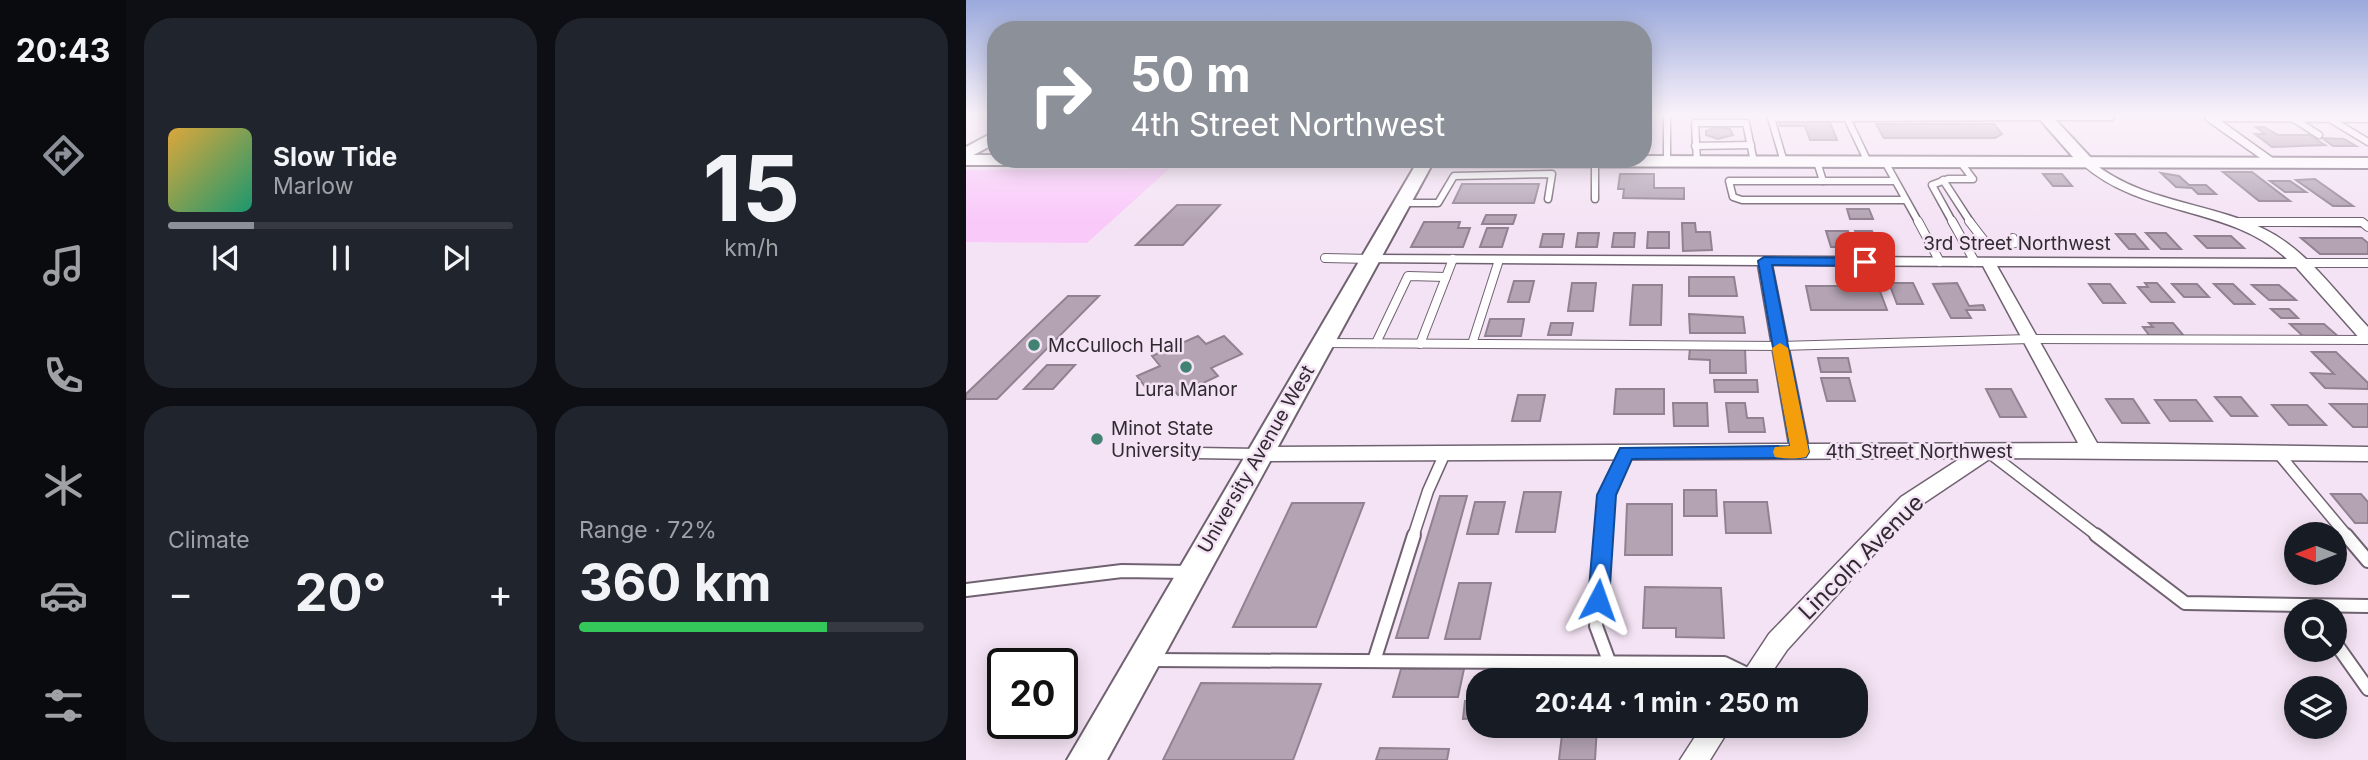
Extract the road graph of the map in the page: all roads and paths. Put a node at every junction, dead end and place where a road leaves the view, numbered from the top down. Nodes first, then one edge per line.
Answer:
1 (1667, 149) edge
2 (1696, 149) edge
3 (1752, 149) edge
4 (1780, 149) edge
5 (1868, 149) edge
6 (2075, 149) edge
7 (2254, 149) edge
8 (1696, 154) junction
9 (1753, 154) junction
10 (966, 160) edge
11 (987, 160) edge
12 (1652, 162) edge
13 (1667, 162) junction
14 (1784, 162) junction
15 (1817, 162) junction
16 (1876, 162) junction
17 (1961, 163) junction
18 (2087, 163) junction
19 (2273, 163) junction
20 (2368, 163) edge
21 (1423, 168) edge
22 (1494, 168) joint
23 (1553, 168) joint
24 (1595, 168) edge
25 (1973, 179) junction
26 (1943, 180) junction
27 (1823, 181) junction
28 (1894, 181) junction
29 (1980, 189) dead end
30 (1548, 199) dead end
31 (1595, 199) dead end
32 (1904, 200) junction
33 (1403, 203) junction
34 (2234, 222) junction
35 (2366, 223) edge
36 (2013, 237) dead end
37 (1325, 258) dead end
38 (1371, 259) junction
39 (1452, 259) junction
40 (1499, 260) junction
41 (1764, 261) junction
42 (1940, 262) junction
43 (1981, 262) junction
44 (2298, 263) junction
45 (2368, 263) edge
46 (1446, 277) junction
47 (2030, 339) junction
48 (2368, 339) edge
49 (1322, 343) junction
50 (1376, 344) junction
51 (1420, 344) junction
52 (1472, 344) junction
53 (1780, 346) junction
54 (1986, 450) junction
55 (2091, 450) junction
56 (1800, 452) junction
57 (1196, 453) dead end
58 (1445, 453) junction
59 (1626, 453) junction
60 (2278, 453) junction
61 (1259, 454) junction
62 (2368, 454) edge
63 (2368, 561) edge
64 (1192, 572) junction
65 (966, 590) edge
66 (2368, 606) edge
67 (2284, 607) edge
68 (2347, 607) edge
69 (2347, 659) edge
70 (1142, 660) junction
71 (1374, 661) junction
72 (1609, 662) junction
73 (1733, 668) edge
74 (1760, 668) edge
75 (2368, 689) edge
76 (1710, 738) edge
77 (1086, 760) edge
78 (1694, 760) edge

1 - 13 lane
2 - 8 lane
3 - 9 lane
4 - 14 lane
5 - 16 lane
6 - 18 street
7 - 19 street
8 - 9 main road
8 - 13 main road
9 - 14 main road
10 - 11 main road
12 - 13 main road
14 - 15 main road
15 - 16 main road
15 - 27 lane
16 - 17 main road
16 - 28 lane
17 - 18 main road
17 - 25 lane
18 - 19 main road
18 - 34 street
19 - 20 main road
21 - 33 street, University Avenue West
22 - 23 lane
22 - 33 lane
23 - 30 lane
24 - 31 lane
25 - 26 lane
25 - 29 lane
26 - 36 lane
26 - 43 lane
27 - 28 lane
27 - 32 lane
28 - 32 lane
32 - 42 lane
33 - 38 street, University Avenue West
34 - 35 lane
34 - 44 street
37 - 38 lane
38 - 39 street, 3rd Street Northwest
38 - 49 street, University Avenue West
39 - 40 street, 3rd Street Northwest
39 - 46 lane
40 - 41 street, 3rd Street Northwest
40 - 52 lane
41 - 42 street, 3rd Street Northwest
41 - 53 street
42 - 43 street, 3rd Street Northwest
43 - 44 street, 3rd Street Northwest
43 - 47 street
44 - 45 lane, 3rd Street Northwest
44 - 48 street
46 - 50 lane
46 - 51 lane
47 - 48 lane
47 - 53 lane
47 - 55 street
49 - 50 lane
49 - 61 street, University Avenue West
50 - 51 lane
51 - 52 lane
52 - 53 lane
53 - 56 street
54 - 55 street, 4th Street Northwest
54 - 56 street, 4th Street Northwest
54 - 67 lane
54 - 74 street, Lincoln Avenue
55 - 60 street, 4th Street Northwest
56 - 59 street, 4th Street Northwest
57 - 61 lane
58 - 59 street, 4th Street Northwest
58 - 61 street, 4th Street Northwest
58 - 71 lane
59 - 72 lane
60 - 62 street, 4th Street Northwest
60 - 63 lane
61 - 64 street, University Avenue West
64 - 65 lane
64 - 70 street, University Avenue West
66 - 68 lane
69 - 75 lane
70 - 71 lane
70 - 77 street, University Avenue West
71 - 72 lane
72 - 73 lane
76 - 78 street

